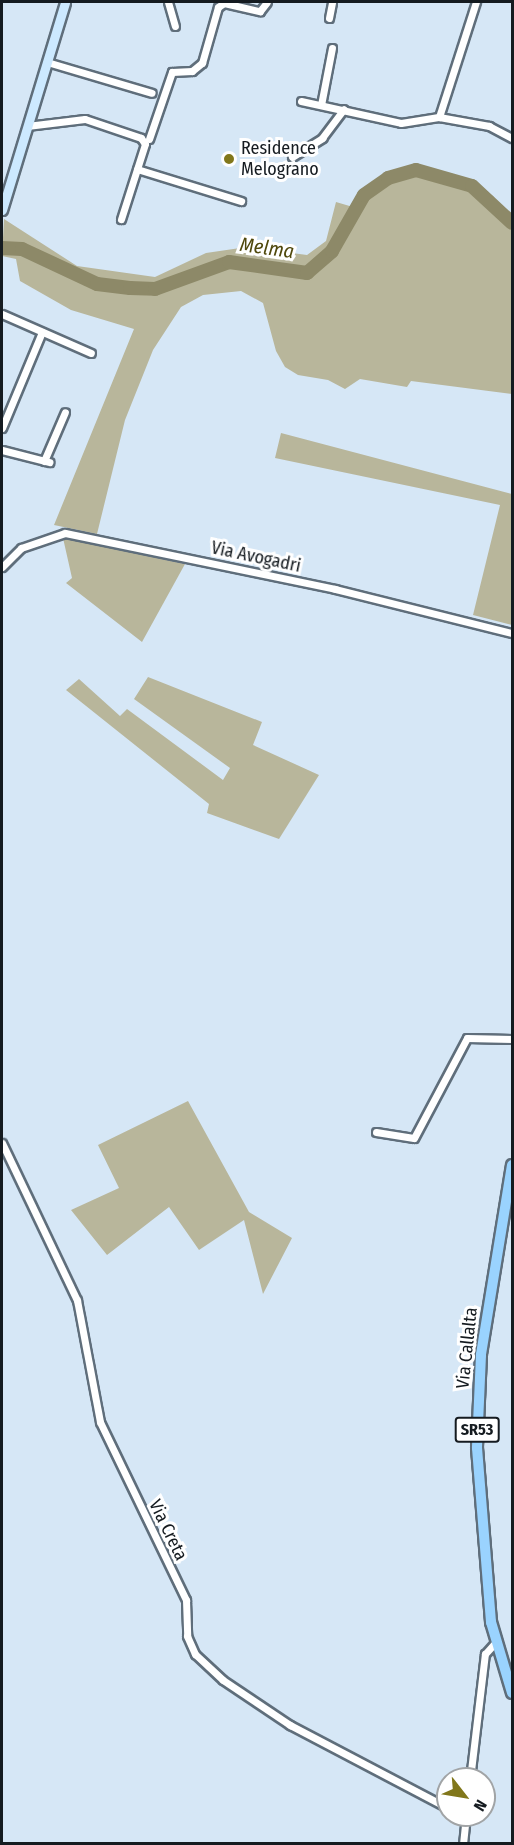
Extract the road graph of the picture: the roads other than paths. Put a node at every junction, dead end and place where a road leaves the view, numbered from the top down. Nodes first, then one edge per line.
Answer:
1 (65, 2) edge
2 (168, 2) edge
3 (221, 2) edge
4 (267, 2) edge
5 (332, 2) edge
6 (476, 2) edge
7 (329, 18) dead end
8 (175, 26) dead end
9 (332, 48) dead end
10 (47, 62) junction
11 (152, 93) dead end
12 (302, 101) dead end
13 (321, 105) junction
14 (344, 109) junction
15 (439, 117) junction
16 (27, 126) junction
17 (513, 138) edge
18 (147, 141) junction
19 (292, 158) dead end
20 (137, 169) junction
21 (4, 195) edge
22 (241, 201) dead end
23 (2, 210) edge
24 (121, 219) dead end
25 (2, 314) edge
26 (42, 332) junction
27 (91, 353) dead end
28 (65, 412) dead end
29 (2, 428) edge
30 (2, 450) edge
31 (2, 567) edge
32 (513, 633) edge
33 (513, 1039) edge
34 (376, 1132) dead end
35 (2, 1143) edge
36 (513, 1165) edge
37 (494, 1644) junction
38 (513, 1693) edge
39 (471, 1767) edge
40 (436, 1802) edge
41 (464, 1827) edge
42 (463, 1844) edge

1 - 10 street
2 - 8 street
3 - 4 street
3 - 18 street
5 - 7 street
6 - 15 street
9 - 13 street
10 - 11 street
10 - 16 street
12 - 13 street
13 - 14 street
14 - 15 street
14 - 19 street
15 - 17 street
16 - 18 street
16 - 21 street
18 - 20 street
20 - 22 street
20 - 24 street
21 - 23 street
25 - 26 street
26 - 27 street
26 - 29 street
28 - 30 street
31 - 32 street, Via Avogadri
33 - 34 street
35 - 40 street, Via Creta
36 - 37 main road, Via Callalta / SR53
37 - 38 main road, Via Callalta / SR53
37 - 39 street
41 - 42 street

